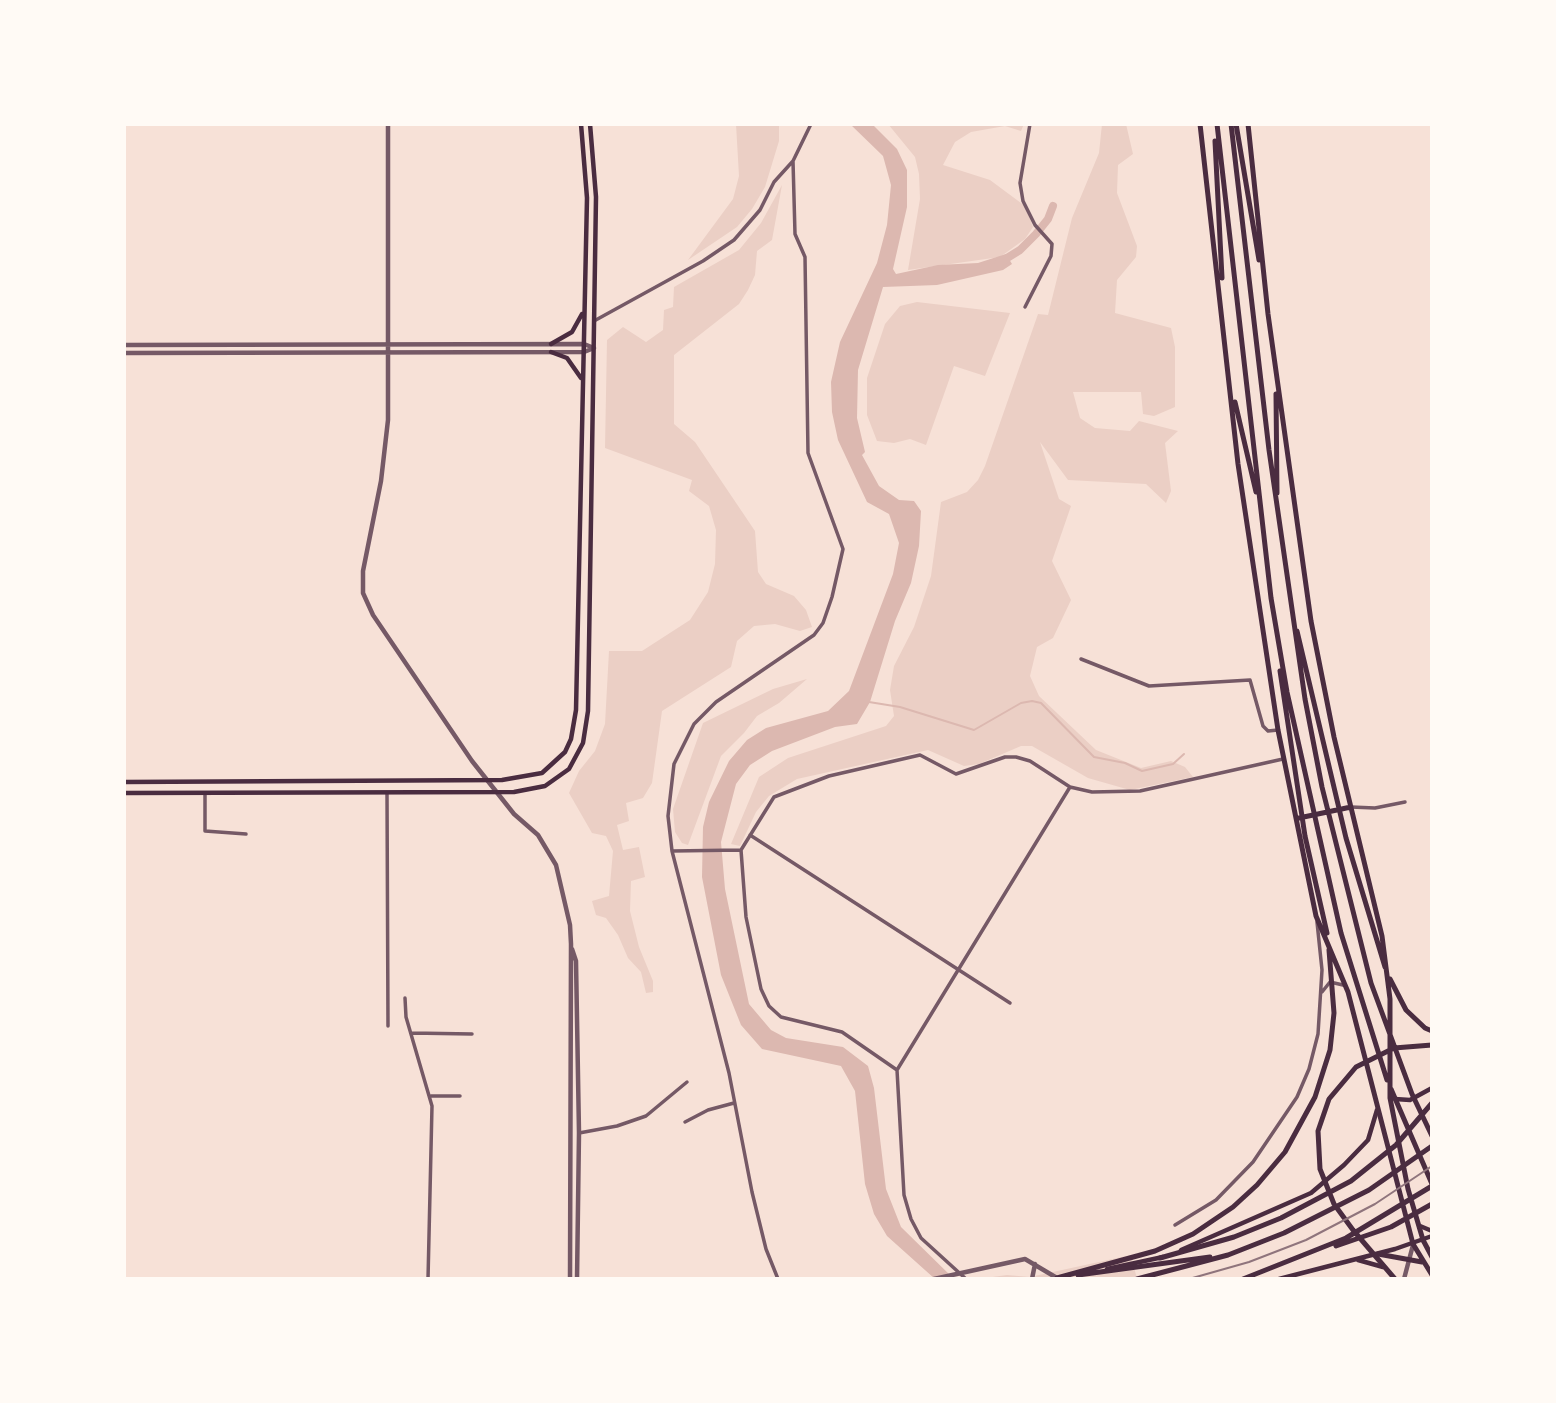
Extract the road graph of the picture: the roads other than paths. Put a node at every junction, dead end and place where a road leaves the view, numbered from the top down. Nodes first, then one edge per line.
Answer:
1 (388, 124) edge
2 (582, 124) edge
3 (590, 124) edge
4 (811, 124) edge
5 (1030, 124) edge
6 (1200, 124) edge
7 (1215, 124) edge
8 (1234, 124) edge
9 (1248, 124) edge
10 (793, 161) junction
11 (584, 306) junction
12 (1025, 307) dead end
13 (1268, 314) junction
14 (594, 321) junction
15 (1224, 328) junction
16 (388, 344) junction
17 (551, 344) junction
18 (584, 344) junction
19 (124, 345) edge
20 (594, 348) junction
21 (388, 352) junction
22 (551, 352) junction
23 (583, 352) junction
24 (124, 353) edge
25 (1276, 370) junction
26 (1230, 379) junction
27 (583, 385) junction
28 (1277, 517) junction
29 (1262, 519) junction
30 (1271, 598) junction
31 (1288, 598) junction
32 (1081, 659) dead end
33 (1278, 730) junction
34 (1283, 759) junction
35 (487, 780) junction
36 (124, 782) edge
37 (1070, 787) junction
38 (497, 792) junction
39 (124, 793) edge
40 (205, 793) junction
41 (387, 793) junction
42 (1405, 802) dead end
43 (1350, 807) junction
44 (1295, 818) junction
45 (246, 834) dead end
46 (750, 835) junction
47 (741, 850) junction
48 (672, 851) junction
49 (1316, 916) junction
50 (571, 944) junction
51 (960, 970) junction
52 (1346, 987) junction
53 (1322, 994) junction
54 (405, 998) dead end
55 (1010, 1003) dead end
56 (577, 1022) junction
57 (570, 1023) junction
58 (388, 1026) dead end
59 (1432, 1031) edge
60 (411, 1033) junction
61 (472, 1034) dead end
62 (1432, 1045) edge
63 (897, 1070) junction
64 (687, 1082) dead end
65 (1432, 1088) edge
66 (430, 1096) junction
67 (460, 1096) dead end
68 (1390, 1098) junction
69 (734, 1103) junction
70 (1432, 1103) edge
71 (1377, 1110) junction
72 (685, 1122) dead end
73 (579, 1133) junction
74 (1432, 1136) edge
75 (1432, 1146) edge
76 (572, 1177) junction
77 (579, 1177) junction
78 (1432, 1185) edge
79 (1432, 1204) edge
80 (1416, 1222) junction
81 (1175, 1225) dead end
82 (1432, 1231) edge
83 (1432, 1236) edge
84 (1423, 1240) junction
85 (1413, 1244) junction
86 (1324, 1248) junction
87 (1378, 1254) junction
88 (1228, 1255) junction
89 (1432, 1257) edge
90 (1160, 1258) junction
91 (1411, 1258) junction
92 (1347, 1262) junction
93 (1422, 1262) junction
94 (1035, 1263) junction
95 (1432, 1275) edge
96 (1055, 1278) edge
97 (428, 1279) edge
98 (570, 1279) edge
99 (577, 1279) edge
100 (778, 1279) edge
101 (934, 1279) edge
102 (966, 1279) edge
103 (1032, 1279) edge
104 (1137, 1279) edge
105 (1243, 1279) edge
106 (1279, 1279) edge
107 (1393, 1279) edge
108 (1404, 1279) edge

1 - 16 street
2 - 11 main road
3 - 14 main road
4 - 10 street
5 - 12 street
6 - 15 main road
7 - 15 main road
7 - 29 main road
8 - 13 main road
8 - 28 main road
9 - 13 main road
10 - 14 street
10 - 48 street
11 - 17 main road
11 - 18 main road
13 - 25 main road
14 - 20 main road
15 - 26 main road
16 - 17 street
16 - 19 street
16 - 21 street
17 - 18 street
18 - 20 street
18 - 23 main road
20 - 23 street
20 - 38 main road
21 - 22 street
21 - 24 street
21 - 35 street
22 - 23 street
22 - 27 main road
23 - 27 main road
25 - 28 main road
25 - 43 main road
26 - 29 main road
26 - 33 main road
27 - 35 main road
28 - 31 main road
29 - 30 main road
30 - 78 main road
30 - 96 main road
31 - 59 main road
31 - 74 main road
32 - 33 street
33 - 34 main road
34 - 37 street
34 - 44 main road
35 - 36 main road
35 - 38 street
37 - 46 street
37 - 51 street
38 - 41 main road
38 - 50 street
39 - 40 main road
40 - 41 main road
40 - 45 street
41 - 58 street
42 - 43 street
43 - 44 main road
43 - 68 main road
44 - 49 main road
46 - 47 street
46 - 51 street
47 - 48 street
47 - 63 street
48 - 69 street
49 - 52 main road
49 - 53 street
50 - 56 street
50 - 57 street
51 - 55 street
51 - 63 street
52 - 53 street
52 - 71 main road
53 - 81 street
54 - 60 street
56 - 57 street
56 - 73 street
57 - 76 street
60 - 61 street
60 - 66 street
62 - 107 main road
63 - 102 street
64 - 73 street
65 - 68 main road
66 - 67 street
66 - 97 street
68 - 80 main road
69 - 72 street
69 - 100 street
70 - 90 main road
71 - 85 main road
71 - 90 main road
73 - 77 street
75 - 88 main road
76 - 77 street
76 - 98 street
77 - 99 street
78 - 86 main road
79 - 86 main road
80 - 82 main road
80 - 84 main road
83 - 84 main road
84 - 85 main road
84 - 89 main road
85 - 87 main road
85 - 91 street
85 - 93 main road
86 - 105 main road
87 - 91 main road
87 - 92 main road
88 - 96 main road
88 - 104 main road
90 - 96 main road
91 - 93 main road
91 - 108 street
92 - 106 main road
92 - 107 main road
93 - 95 main road
94 - 96 street
94 - 101 street
94 - 103 street

